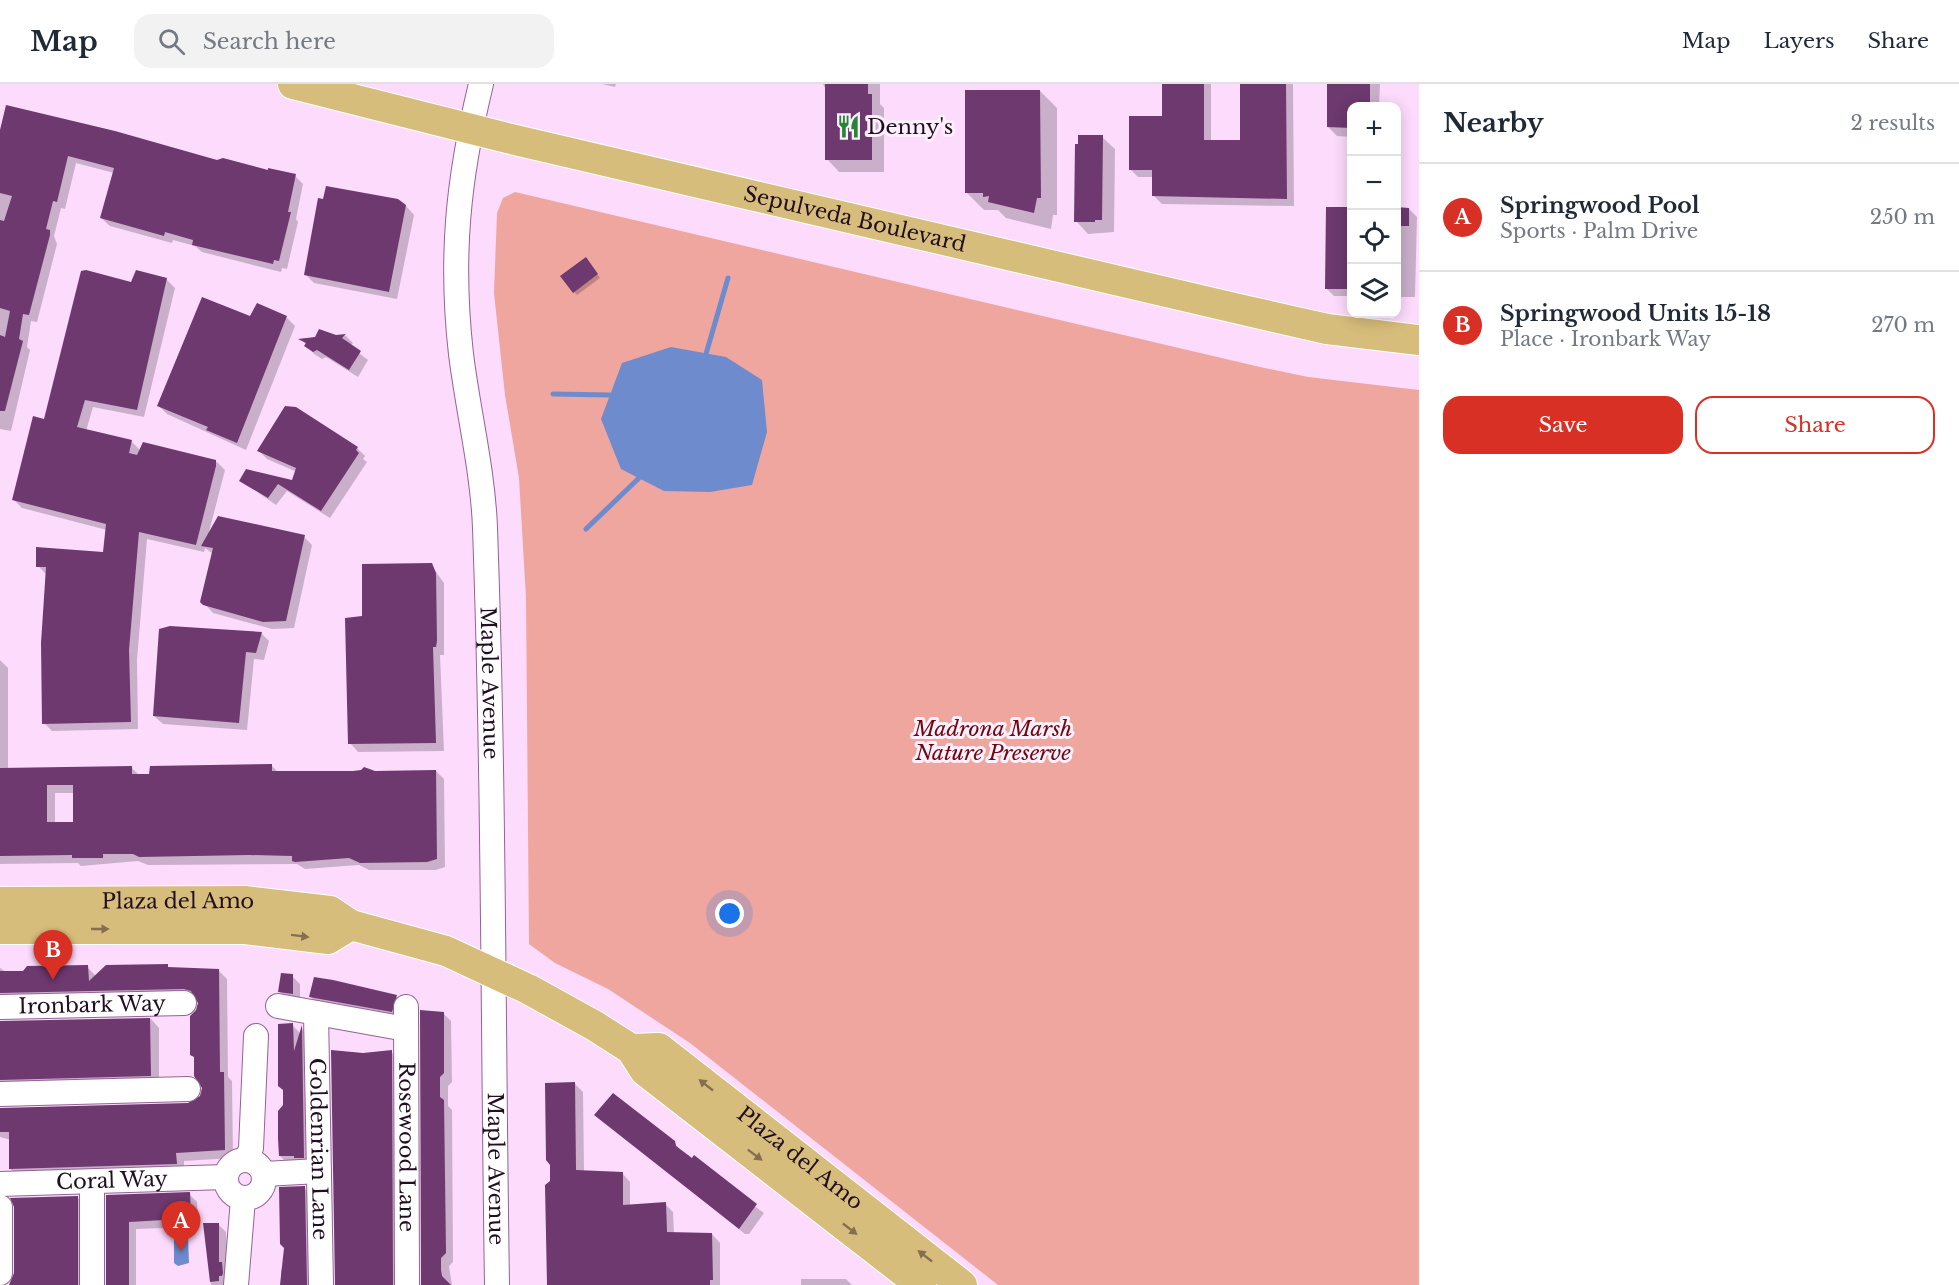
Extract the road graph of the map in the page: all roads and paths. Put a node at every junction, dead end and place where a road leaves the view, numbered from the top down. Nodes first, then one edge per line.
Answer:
1 (292, 84) edge
2 (481, 84) edge
3 (470, 129) junction
4 (1419, 340) edge
5 (0, 902) edge
6 (254, 916) junction
7 (0, 929) edge
8 (492, 972) junction
9 (184, 1004) dead end
10 (278, 1006) dead end
11 (0, 1007) edge
12 (316, 1013) junction
13 (256, 1036) dead end
14 (188, 1089) dead end
15 (0, 1094) edge
16 (256, 1167) junction
17 (319, 1171) junction
18 (226, 1177) junction
19 (92, 1183) junction
20 (811, 1183) junction
21 (0, 1184) edge
22 (243, 1199) junction
23 (0, 1207) edge
24 (0, 1273) edge
25 (92, 1285) edge
26 (236, 1285) edge
27 (321, 1285) edge
28 (407, 1285) edge
29 (497, 1285) edge
30 (921, 1285) edge
31 (962, 1285) edge

1 - 3 main road, Sepulveda Boulevard
2 - 3 street, Maple Avenue
3 - 4 main road, Sepulveda Boulevard
3 - 8 street, Maple Avenue
5 - 6 main road, Plaza del Amo
7 -> 6 main road, Plaza del Amo
6 - 8 main road, Plaza del Amo
8 - 20 main road, Plaza del Amo
8 - 29 street, Maple Avenue
9 - 11 street, Ironbark Way
10 - 12 street
12 - 17 street, Goldenrian Lane
12 - 28 street, Rosewood Lane
13 - 16 street
14 - 15 street
16 - 17 street
16 - 18 street
16 - 22 street
17 - 27 street, Goldenrian Lane
18 - 19 street, Coral Way
18 - 22 street
19 - 21 street, Coral Way
19 - 25 street
20 -> 30 main road, Plaza del Amo
31 -> 20 main road, Plaza del Amo
22 - 26 street
23 - 24 street

